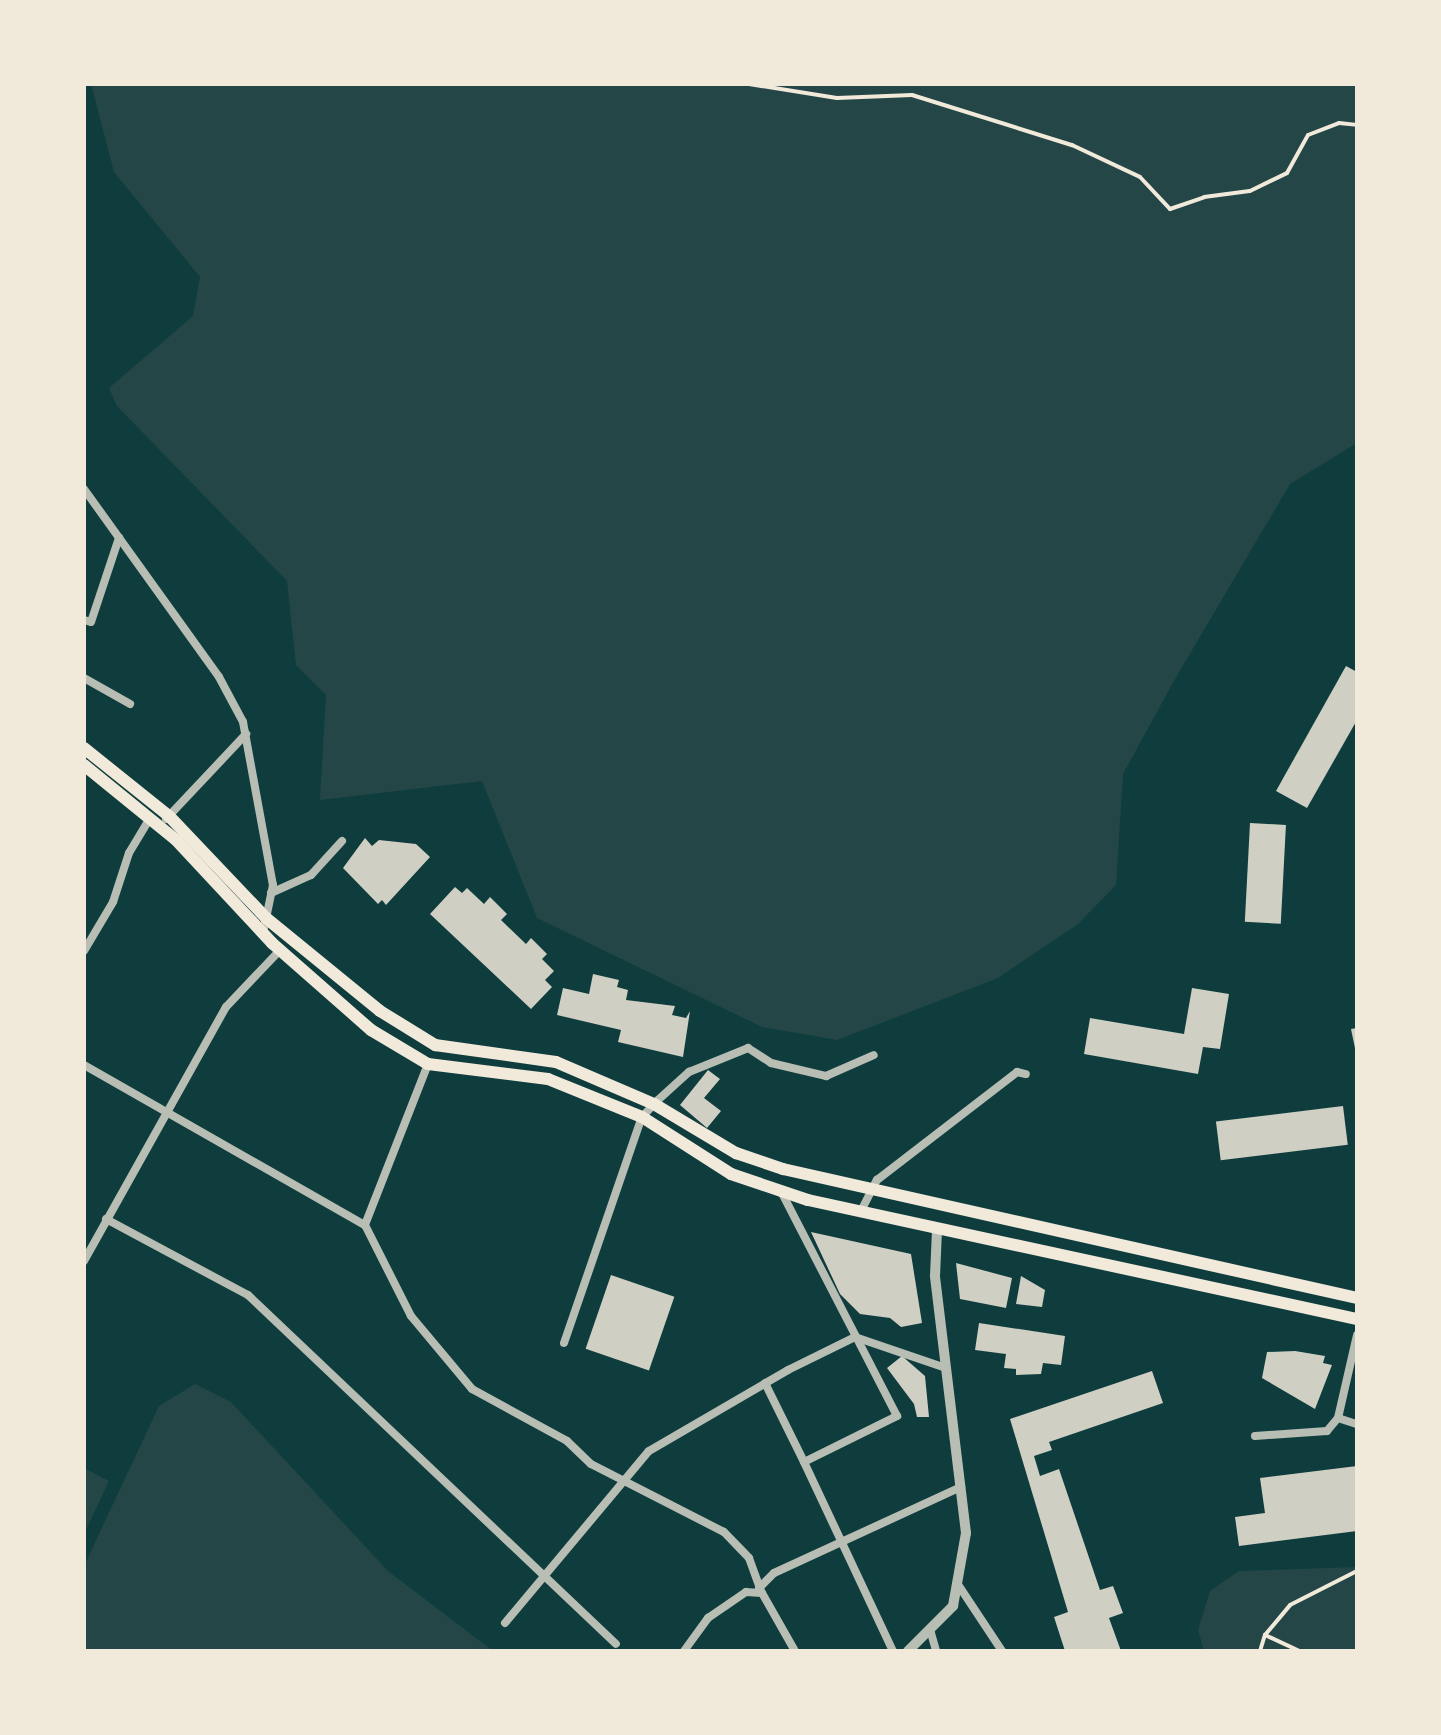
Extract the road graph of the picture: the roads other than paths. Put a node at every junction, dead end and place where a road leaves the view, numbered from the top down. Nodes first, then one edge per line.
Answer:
1 (84, 489) edge
2 (119, 538) junction
3 (84, 620) edge
4 (84, 678) edge
5 (130, 704) dead end
6 (246, 734) junction
7 (84, 748) edge
8 (84, 765) edge
9 (159, 820) junction
10 (342, 841) dead end
11 (271, 893) junction
12 (266, 918) junction
13 (263, 933) junction
14 (280, 950) junction
15 (84, 951) edge
16 (874, 1055) dead end
17 (428, 1064) junction
18 (84, 1065) edge
19 (1026, 1074) dead end
20 (654, 1104) junction
21 (164, 1111) junction
22 (642, 1117) junction
23 (872, 1189) junction
24 (781, 1191) junction
25 (862, 1209) junction
26 (106, 1219) junction
27 (365, 1225) junction
28 (937, 1230) junction
29 (84, 1261) edge
30 (1357, 1298) edge
31 (1357, 1319) edge
32 (1357, 1335) edge
33 (855, 1337) junction
34 (564, 1343) dead end
35 (946, 1368) junction
36 (765, 1383) junction
37 (1338, 1418) junction
38 (1357, 1424) edge
39 (1255, 1436) dead end
40 (804, 1462) junction
41 (629, 1479) junction
42 (961, 1487) junction
43 (844, 1540) junction
44 (548, 1575) junction
45 (959, 1586) junction
46 (761, 1590) junction
47 (505, 1623) dead end
48 (931, 1633) junction
49 (616, 1644) dead end
50 (684, 1651) edge
51 (795, 1651) edge
52 (893, 1651) edge
53 (908, 1651) edge
54 (936, 1651) edge
55 (1002, 1651) edge

1 - 2 street
2 - 3 street
2 - 6 street
4 - 5 street
6 - 9 street
6 - 11 street
7 - 9 main road
8 - 9 main road
9 - 12 main road
9 - 13 main road
9 - 15 street
10 - 11 street
11 - 12 street
12 - 13 street
12 - 20 main road
13 - 14 main road
14 - 17 main road
14 - 21 street
16 - 20 street
17 - 22 main road
17 - 27 street
18 - 21 street
19 - 23 street
20 - 22 street
20 - 23 main road
21 - 26 street
21 - 27 street
22 - 24 main road
22 - 34 street
23 - 25 street
23 - 30 main road
24 - 25 main road
24 - 33 street
25 - 28 main road
26 - 29 street
26 - 44 street
27 - 41 street
28 - 31 main road
28 - 35 street
32 - 37 street
33 - 35 street
33 - 36 street
33 - 40 street
35 - 42 street
36 - 40 street
36 - 41 street
37 - 38 street
37 - 39 street
40 - 43 street
41 - 44 street
41 - 46 street
42 - 43 street
42 - 45 street
43 - 46 street
43 - 52 street
44 - 47 street
44 - 49 street
45 - 48 street
45 - 55 street
46 - 50 street
46 - 51 street
48 - 53 street
48 - 54 street

